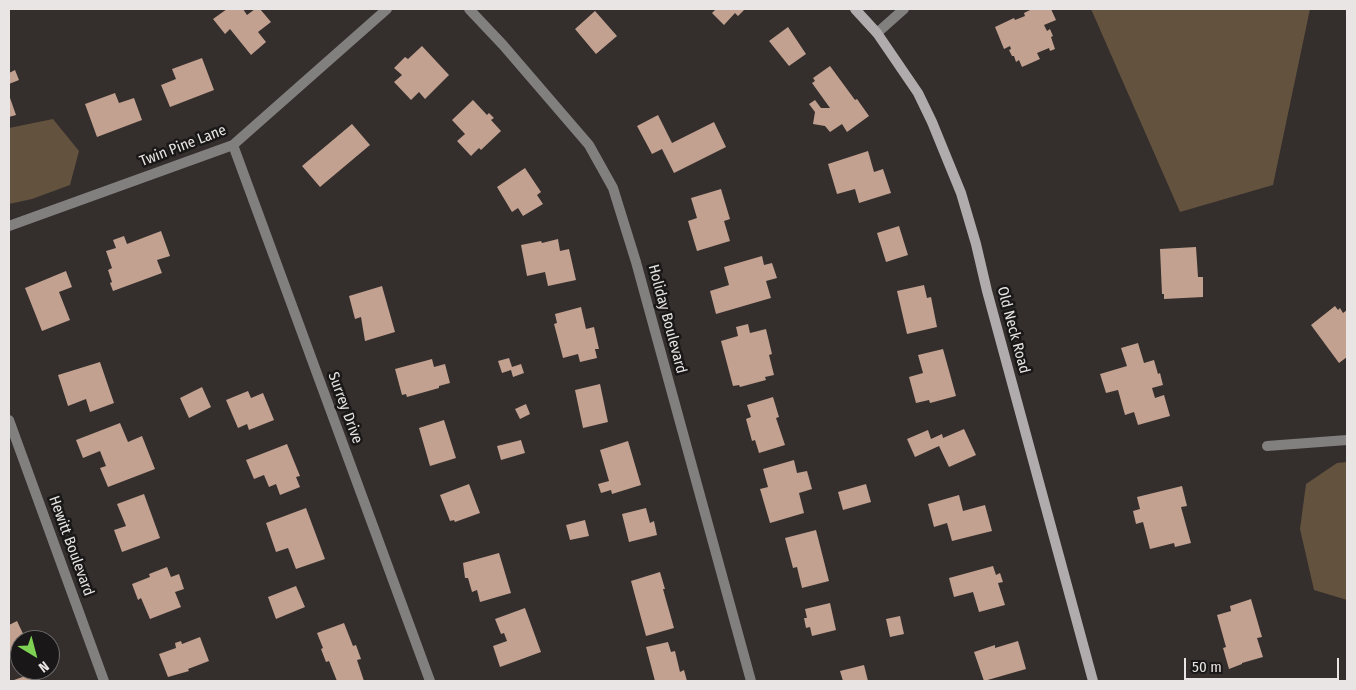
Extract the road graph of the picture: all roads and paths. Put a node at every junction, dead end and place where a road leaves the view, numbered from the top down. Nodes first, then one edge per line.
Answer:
1 (387, 9) edge
2 (469, 9) edge
3 (855, 9) edge
4 (904, 9) edge
5 (877, 33) junction
6 (233, 145) junction
7 (9, 226) edge
8 (9, 420) edge
9 (1347, 440) edge
10 (1267, 446) dead end
11 (104, 681) edge
12 (430, 681) edge
13 (751, 681) edge
14 (1093, 681) edge

1 - 6 street, Twin Pine Lane
2 - 13 street, Holiday Boulevard
3 - 5 street, Old Neck Road
4 - 5 street
5 - 14 street, Old Neck Road
6 - 7 street, Twin Pine Lane
6 - 12 street, Surrey Drive
8 - 11 street, Hewitt Boulevard
9 - 10 street

